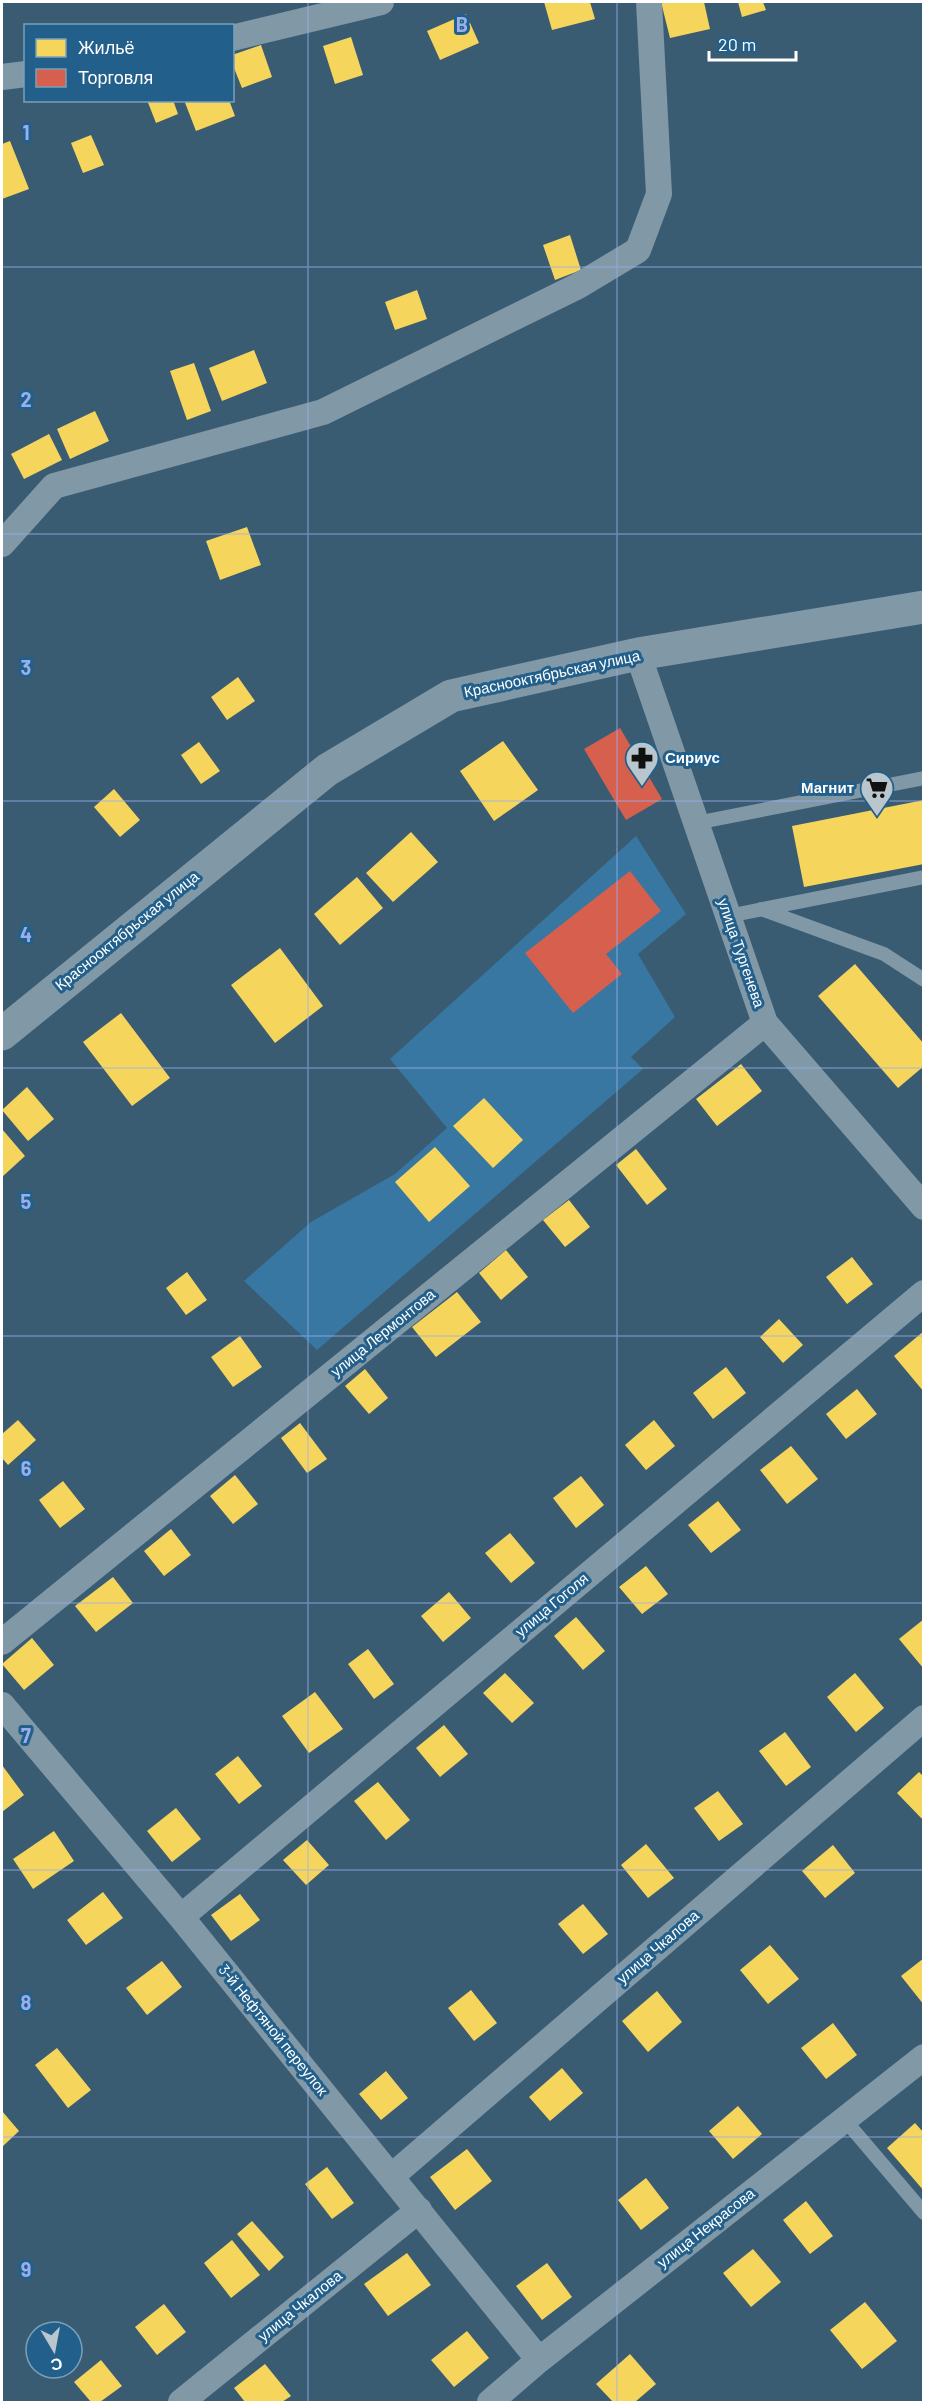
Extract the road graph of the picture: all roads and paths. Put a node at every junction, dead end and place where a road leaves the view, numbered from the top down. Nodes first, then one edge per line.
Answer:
1 (381, 2) edge
2 (649, 2) edge
3 (234, 38) edge
4 (24, 74) edge
5 (2, 77) edge
6 (2, 544) edge
7 (924, 607) edge
8 (638, 654) junction
9 (924, 778) edge
10 (696, 823) junction
11 (924, 877) edge
12 (759, 909) junction
13 (728, 916) junction
14 (924, 980) edge
15 (765, 1023) junction
16 (2, 1034) edge
17 (924, 1207) edge
18 (924, 1293) edge
19 (2, 1642) edge
20 (2, 1705) edge
21 (924, 1718) edge
22 (181, 1917) junction
23 (924, 2057) edge
24 (844, 2119) junction
25 (392, 2176) junction
26 (419, 2210) junction
27 (924, 2213) edge
28 (539, 2360) junction
29 (181, 2403) edge
30 (490, 2403) edge

1 - 3 street
2 - 6 street
4 - 5 street
7 - 8 street, Краснооктябрьская улица
8 - 10 street, улица Тургенева
8 - 16 street, Краснооктябрьская улица
9 - 10 lane
10 - 13 street, улица Тургенева
11 - 12 lane
12 - 13 lane
12 - 14 lane
13 - 15 street, улица Тургенева
15 - 17 street, улица Тургенева
15 - 19 street, улица Лермонтова
18 - 22 street, улица Гоголя
20 - 22 street, 3-й Нефтяной переулок
21 - 25 street, улица Чкалова
22 - 25 street, 3-й Нефтяной переулок
23 - 24 street, улица Некрасова
24 - 27 lane
24 - 28 street, улица Некрасова
25 - 26 street, 3-й Нефтяной переулок
26 - 28 street, 3-й Нефтяной переулок
26 - 29 street, улица Чкалова
28 - 30 street, улица Некрасова

